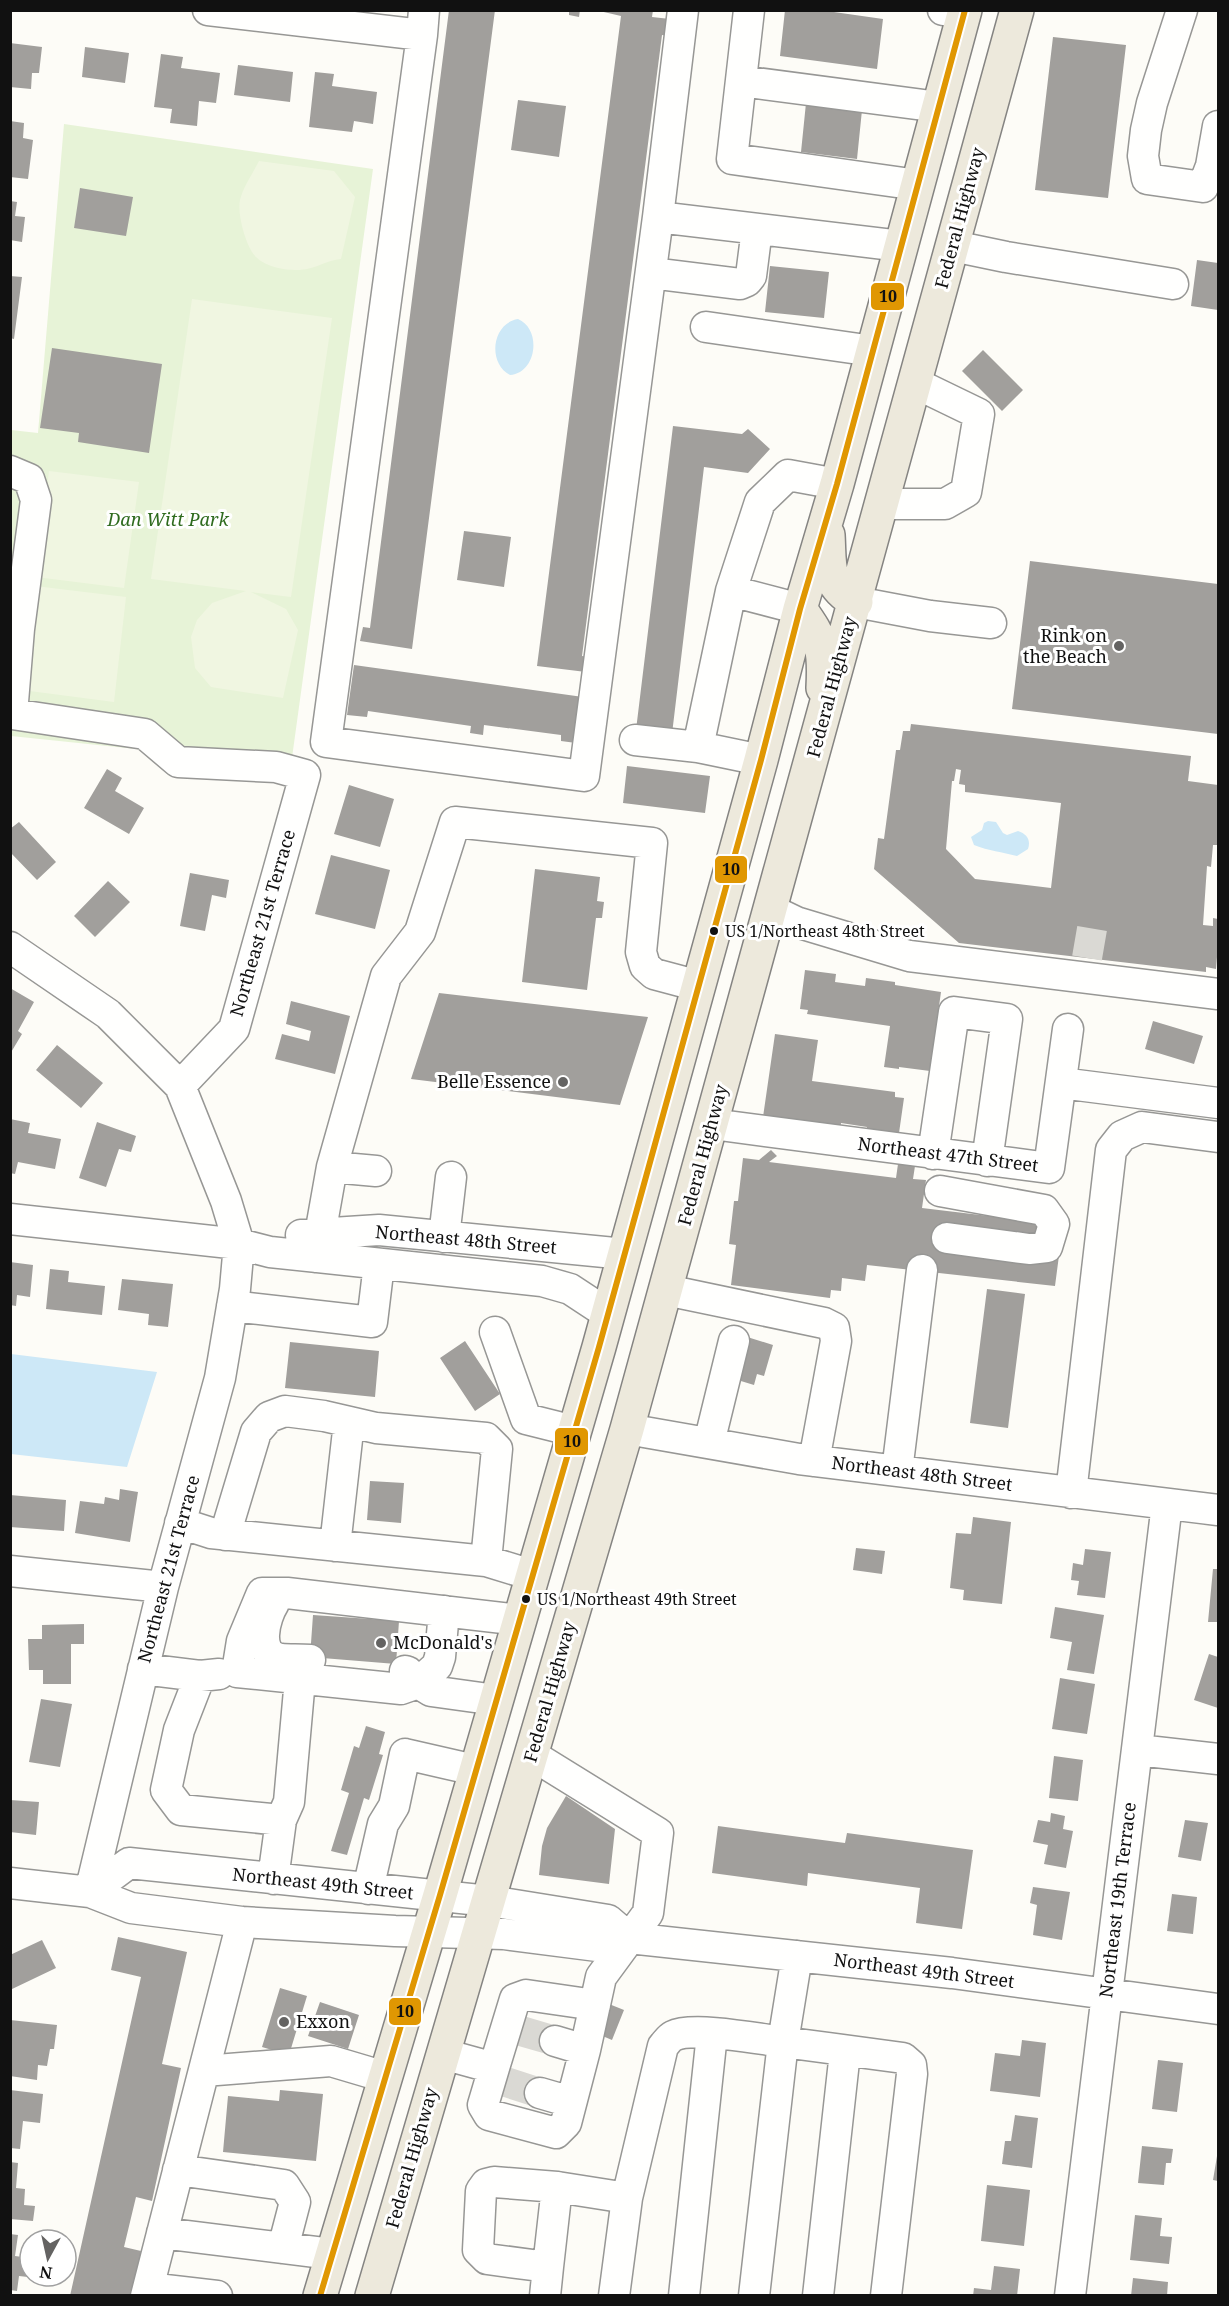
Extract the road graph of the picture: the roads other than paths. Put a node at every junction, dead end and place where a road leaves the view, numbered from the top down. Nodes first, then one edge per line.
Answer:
1 (208, 10) edge
2 (683, 10) edge
3 (749, 10) edge
4 (1017, 10) edge
5 (1182, 10) edge
6 (958, 11) edge
7 (423, 23) edge
8 (741, 81) junction
9 (939, 106) junction
10 (1218, 126) edge
11 (918, 185) junction
12 (658, 217) junction
13 (757, 229) junction
14 (901, 246) junction
15 (953, 246) junction
16 (651, 273) junction
17 (1173, 284) dead end
18 (706, 327) dead end
19 (873, 351) junction
20 (915, 383) junction
21 (10, 471) edge
22 (837, 484) junction
23 (882, 504) junction
24 (827, 518) junction
25 (731, 591) junction
26 (856, 602) junction
27 (800, 609) junction
28 (991, 623) dead end
29 (15, 629) edge
30 (822, 726) junction
31 (635, 740) dead end
32 (698, 747) junction
33 (760, 760) junction
34 (771, 910) junction
35 (10, 947) edge
36 (699, 986) junction
37 (1218, 994) edge
38 (1068, 1029) dead end
39 (1061, 1083) junction
40 (180, 1086) junction
41 (1218, 1103) edge
42 (712, 1124) junction
43 (1218, 1137) edge
44 (940, 1155) junction
45 (987, 1161) junction
46 (332, 1167) junction
47 (376, 1171) dead end
48 (451, 1177) dead end
49 (10, 1220) edge
50 (444, 1237) junction
51 (947, 1238) dead end
52 (239, 1244) junction
53 (318, 1246) junction
54 (625, 1254) junction
55 (379, 1264) junction
56 (922, 1270) dead end
57 (666, 1290) junction
58 (232, 1306) junction
59 (608, 1314) junction
60 (495, 1332) dead end
61 (734, 1341) dead end
62 (599, 1347) junction
63 (349, 1422) junction
64 (627, 1429) junction
65 (574, 1431) junction
66 (709, 1443) junction
67 (814, 1461) junction
68 (897, 1471) junction
69 (1071, 1493) junction
70 (1167, 1504) junction
71 (1218, 1510) edge
72 (180, 1523) junction
73 (225, 1534) junction
74 (335, 1546) junction
75 (486, 1561) junction
76 (10, 1571) edge
77 (532, 1575) junction
78 (163, 1587) junction
79 (359, 1601) junction
80 (444, 1611) junction
81 (519, 1620) junction
82 (143, 1669) junction
83 (298, 1669) junction
84 (237, 1672) junction
85 (200, 1676) junction
86 (418, 1683) junction
87 (496, 1700) junction
88 (1138, 1750) junction
89 (532, 1755) junction
90 (1218, 1759) edge
91 (475, 1770) junction
92 (281, 1820) junction
93 (273, 1879) junction
94 (10, 1883) edge
95 (368, 1889) junction
96 (90, 1892) junction
97 (440, 1895) junction
98 (489, 1901) junction
99 (242, 1922) junction
100 (429, 1931) junction
101 (480, 1933) junction
102 (629, 1938) junction
103 (797, 1956) junction
104 (1106, 1994) junction
105 (595, 2005) junction
106 (1218, 2009) edge
107 (712, 2034) junction
108 (555, 2041) tunnel mouth
109 (783, 2042) junction
110 (585, 2050) junction
111 (844, 2052) junction
112 (443, 2054) junction
113 (204, 2071) junction
114 (497, 2076) junction
115 (385, 2078) junction
116 (540, 2093) tunnel mouth
117 (571, 2102) junction
118 (178, 2170) junction
119 (556, 2187) junction
120 (627, 2198) junction
121 (162, 2233) junction
122 (283, 2248) junction
123 (332, 2254) junction
124 (547, 2281) edge
125 (147, 2292) edge
126 (216, 2295) edge
127 (320, 2295) edge
128 (377, 2295) edge
129 (614, 2295) edge
130 (684, 2295) edge
131 (754, 2295) edge
132 (818, 2295) edge
133 (886, 2295) edge
134 (1070, 2295) edge

1 - 7 street
2 - 12 street
3 - 8 street
4 - 15 main road, Federal Highway
5 - 10 street
6 - 9 main road
7 - 16 street
8 - 9 street
8 - 11 street
9 - 11 main road
11 - 14 main road
12 - 13 street
12 - 16 street
13 - 14 street
13 - 16 street
14 - 19 main road
15 - 17 street
15 - 20 main road, Federal Highway
18 - 19 street
19 - 22 main road
20 - 23 main road, Federal Highway
20 - 23 street
21 - 29 street
22 - 24 main road
22 - 25 street
23 - 26 main road, Federal Highway
24 - 26 main road
24 - 27 main road
25 - 27 street
25 - 32 street
26 - 28 street
26 - 30 main road, Federal Highway
27 - 30 main road
27 - 33 main road
29 - 40 street, Northeast 21st Terrace
30 - 34 main road, Federal Highway
31 - 32 street
32 - 33 street
33 - 36 main road
34 - 37 street
34 - 42 main road, Federal Highway
35 - 40 street
36 - 46 street
36 - 54 main road
38 - 39 street
39 - 41 street
39 - 45 street, Northeast 47th Street
40 - 52 street
42 - 44 street, Northeast 47th Street
42 - 57 main road, Federal Highway
43 - 69 street
44 - 45 street, Northeast 47th Street
44 - 45 street
44 - 51 street
46 - 47 street
46 - 53 street
48 - 50 street
49 - 52 street
50 - 53 street, Northeast 48th Street
50 - 54 street, Northeast 48th Street
52 - 53 street, Northeast 48th Street
52 - 58 street, Northeast 21st Terrace
53 - 55 street, Northeast 48th Street
54 - 59 main road
55 - 58 street
55 - 59 street, Northeast 48th Street
56 - 68 street
57 - 64 main road, Federal Highway
57 - 67 street
58 - 72 street, Northeast 21st Terrace
59 - 62 main road
60 - 65 street
61 - 66 street
62 - 64 main road
62 - 65 main road
63 - 73 street
63 - 74 street
63 - 75 street
64 - 66 street, Northeast 48th Street
64 - 89 main road, Federal Highway
65 - 77 main road
66 - 67 street, Northeast 48th Street
67 - 68 street, Northeast 48th Street
68 - 69 street, Northeast 48th Street
69 - 70 street, Northeast 48th Street
70 - 71 street, Northeast 48th Street
70 - 88 street, Northeast 19th Terrace
72 - 73 street
72 - 78 street, Northeast 21st Terrace
73 - 74 street
74 - 75 street
75 - 77 street
76 - 78 street
77 - 81 main road
78 - 82 street, Northeast 21st Terrace
79 - 80 street
79 - 83 street
79 - 84 street
80 - 81 street
80 - 86 street
81 - 87 main road
82 - 85 street
82 - 96 street, Northeast 21st Terrace
83 - 84 street
83 - 86 street
83 - 92 street
84 - 85 street
85 - 92 street
86 - 87 street
87 - 91 main road
88 - 90 street
88 - 104 street, Northeast 19th Terrace
89 - 98 main road, Federal Highway
89 - 102 street
91 - 95 street
91 - 97 main road
92 - 93 street
93 - 95 street, Northeast 49th Street
93 - 96 street, Northeast 49th Street
94 - 96 street, Northeast 49th Street
95 - 97 street, Northeast 49th Street
96 - 99 street, Northeast 49th Street
97 - 98 street, Northeast 49th Street
97 - 100 main road
98 - 101 main road, Federal Highway
98 - 102 street, Northeast 49th Street
99 - 100 street, Northeast 49th Street
99 - 113 street
100 - 101 street, Northeast 49th Street
100 - 115 main road
101 - 102 street, Northeast 49th Street
101 - 112 main road, Federal Highway
102 - 103 street, Northeast 49th Street
102 - 105 street
103 - 104 street, Northeast 49th Street
103 - 109 street
104 - 106 street, Northeast 49th Street
104 - 134 street, Northeast 19th Terrace
105 - 110 street
105 - 114 street
107 - 109 street
107 - 120 street
107 - 130 street
108 - 110 street
109 - 111 street
109 - 131 street
110 - 117 street
111 - 132 street
111 - 133 street
112 - 114 street
112 - 128 main road, Federal Highway
113 - 115 street
113 - 118 street
114 - 117 street
115 - 123 main road
116 - 117 street
118 - 121 street
118 - 122 street
119 - 120 street
119 - 124 street
119 - 124 street
120 - 129 street
121 - 122 street
121 - 125 street
122 - 123 street
123 - 127 main road
125 - 126 street

